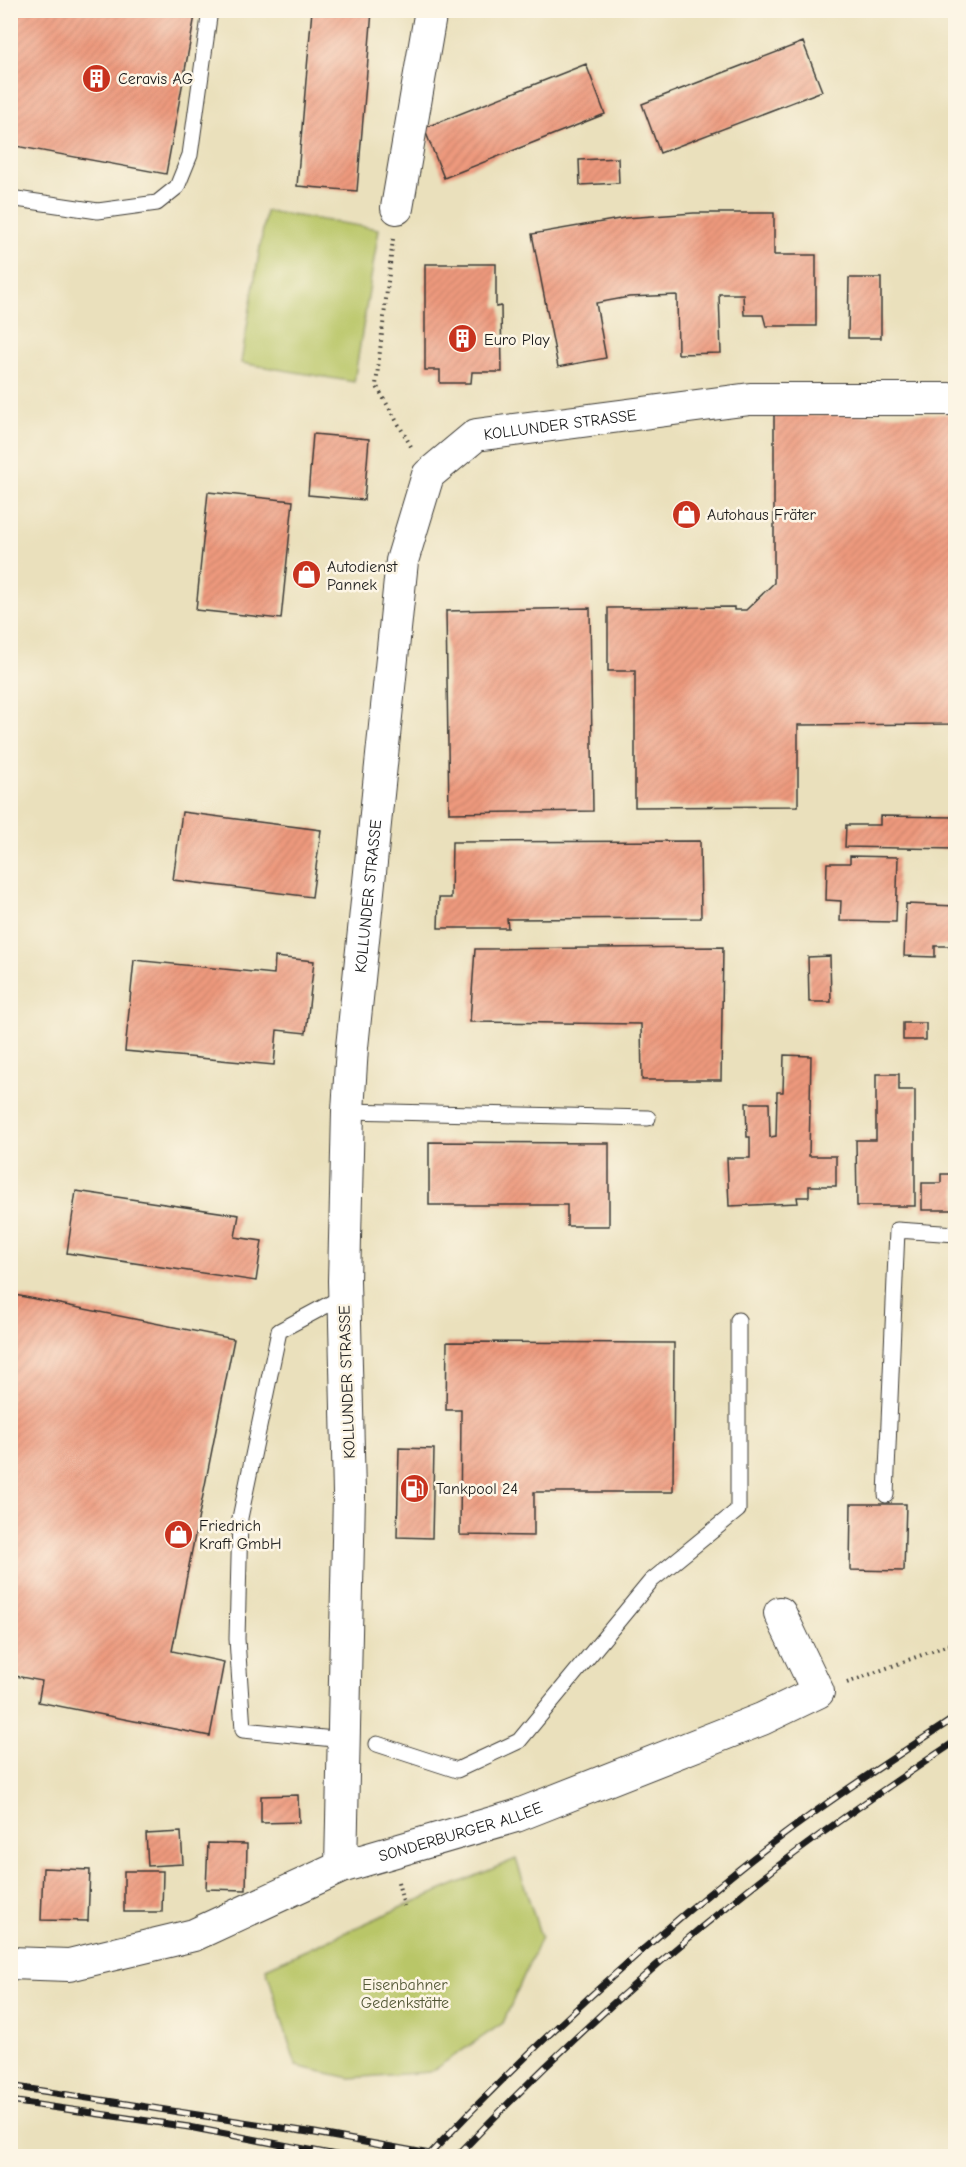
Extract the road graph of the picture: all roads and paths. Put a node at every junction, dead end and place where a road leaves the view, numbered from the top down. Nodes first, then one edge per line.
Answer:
1 (210, 10) edge
2 (431, 10) edge
3 (10, 198) edge
4 (397, 208) joint
5 (956, 399) edge
6 (428, 475) junction
7 (348, 1111) junction
8 (648, 1118) dead end
9 (956, 1234) edge
10 (344, 1296) junction
11 (738, 1320) dead end
12 (886, 1495) dead end
13 (780, 1613) dead end
14 (956, 1642) edge
15 (818, 1692) junction
16 (344, 1740) junction
17 (377, 1744) dead end
18 (341, 1867) junction
19 (10, 1963) edge

1 - 3 lane
2 - 4 street
4 - 6 path
5 - 6 street, KOLLUNDER STRASSE
6 - 7 street, KOLLUNDER STRASSE
7 - 8 lane
7 - 10 street, KOLLUNDER STRASSE
9 - 12 lane
10 - 16 street, KOLLUNDER STRASSE
10 - 16 lane
11 - 17 lane
13 - 15 street
14 - 15 path
15 - 18 street, SONDERBURGER ALLEE
16 - 18 street, KOLLUNDER STRASSE
18 - 19 street, SONDERBURGER ALLEE

